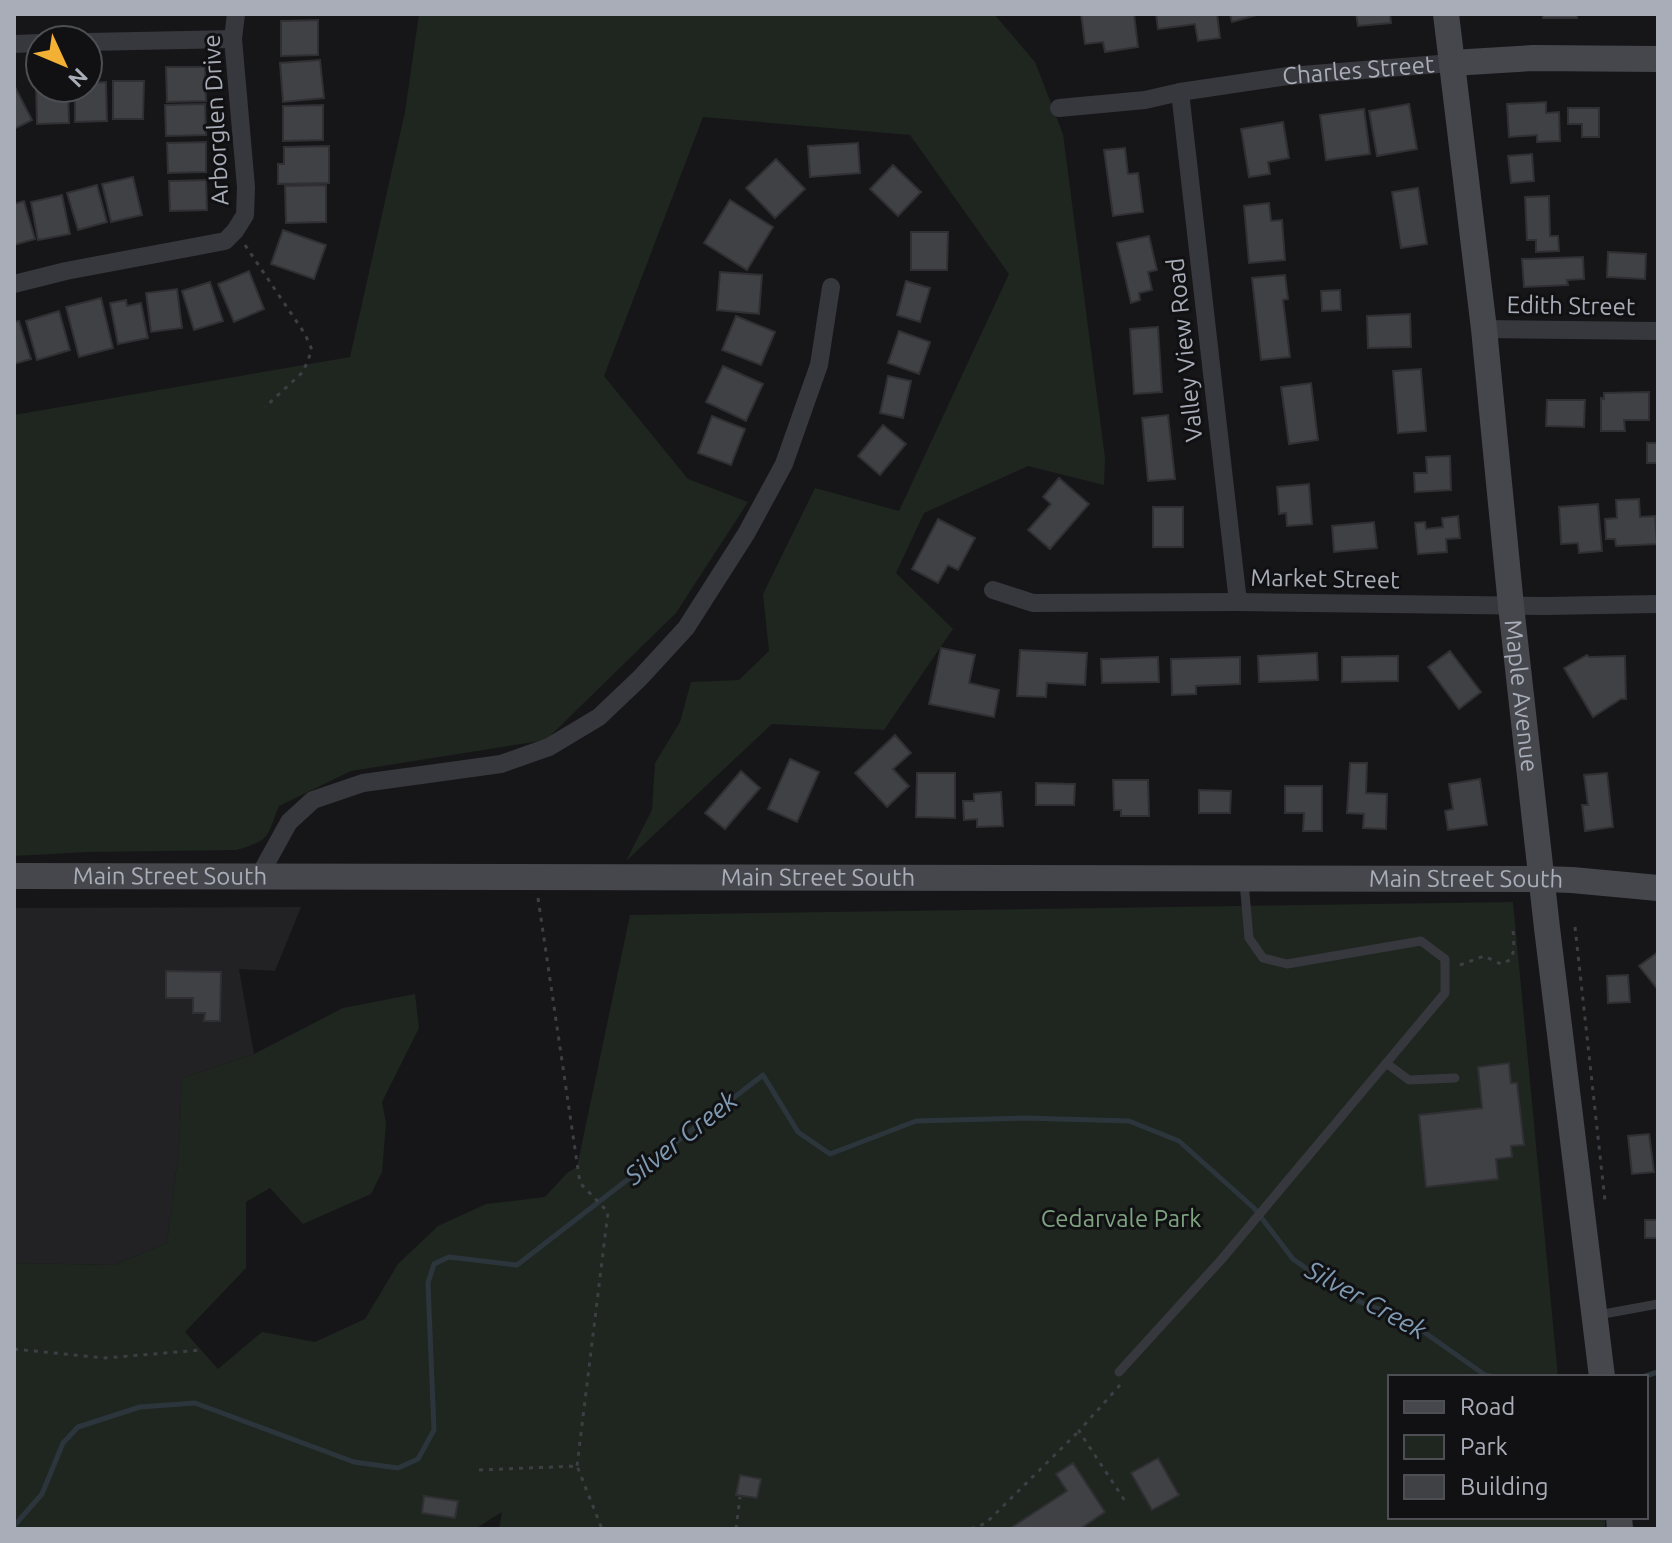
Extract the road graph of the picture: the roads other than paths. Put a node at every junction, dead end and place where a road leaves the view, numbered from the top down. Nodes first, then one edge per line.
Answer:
1 (236, 14) edge
2 (1446, 14) edge
3 (233, 39) junction
4 (104, 42) edge
5 (1658, 59) edge
6 (1452, 63) junction
7 (1180, 92) junction
8 (1059, 108) dead end
9 (14, 284) edge
10 (831, 287) dead end
11 (1484, 329) junction
12 (1658, 331) edge
13 (993, 590) dead end
14 (1238, 602) junction
15 (1658, 604) edge
16 (1511, 606) junction
17 (14, 876) edge
18 (1658, 876) edge
19 (258, 878) junction
20 (1244, 879) junction
21 (1542, 879) junction
22 (1622, 885) junction
23 (1658, 888) edge
24 (1386, 1063) junction
25 (1455, 1078) dead end
26 (1658, 1304) edge
27 (1595, 1316) junction
28 (1123, 1375) road end
29 (1602, 1375) edge

1 - 3 street, Arborglen Drive
2 - 6 street, Maple Avenue
3 - 4 street
3 - 9 street, Arborglen Drive
5 - 6 street, Charles Street
6 - 7 street, Charles Street
6 - 11 street, Maple Avenue
7 - 8 street, Charles Street
7 - 14 street, Valley View Road
10 - 19 street
11 - 12 street, Edith Street
11 - 16 street, Maple Avenue
13 - 14 street, Market Street
14 - 16 street, Market Street
15 - 16 street, Market Street
16 - 21 street, Maple Avenue
17 - 19 street, Main Street South
18 - 22 street, Main Street South
19 - 20 street, Main Street South
20 - 21 street, Main Street South
20 - 24 lane
21 - 22 street, Main Street South
21 - 27 street, Maple Avenue
22 - 23 street, Main Street South
24 - 25 lane
24 - 28 lane
26 - 27 lane
27 - 29 street, Maple Avenue

